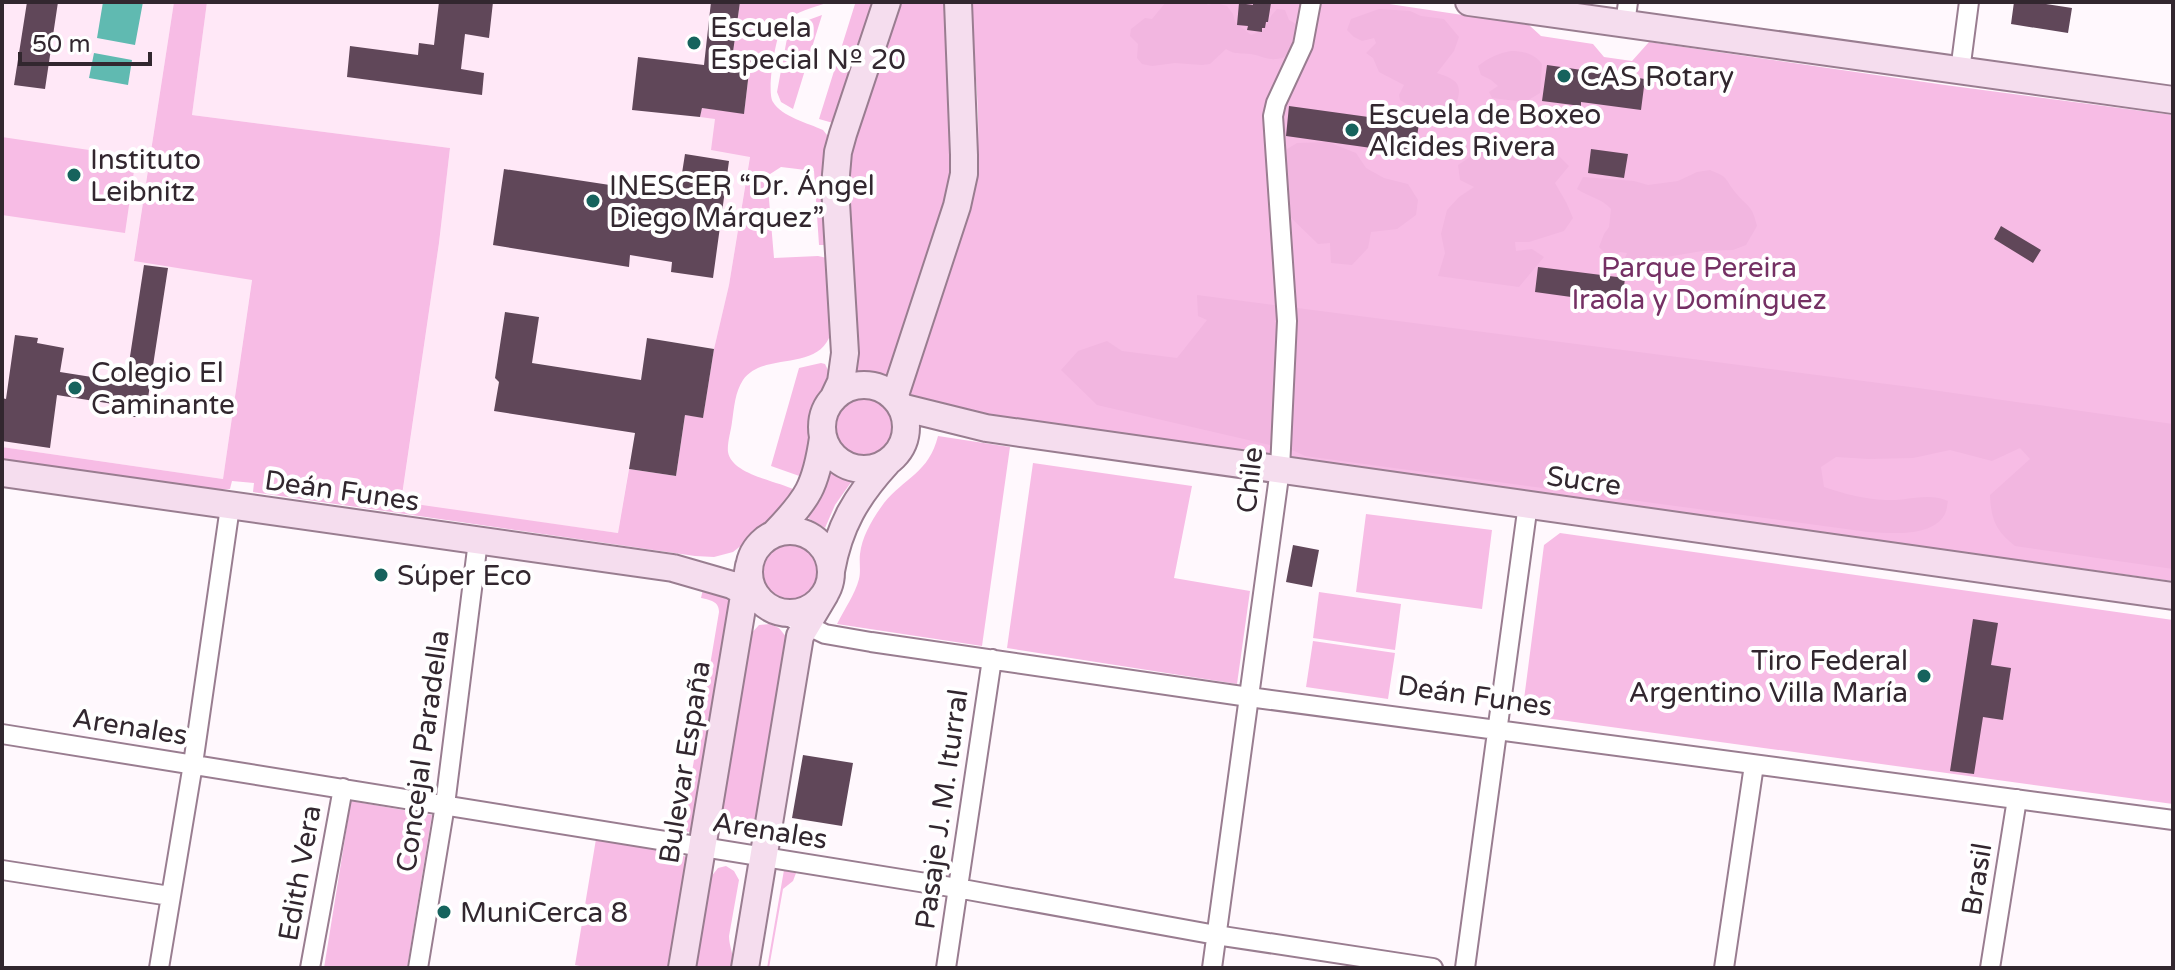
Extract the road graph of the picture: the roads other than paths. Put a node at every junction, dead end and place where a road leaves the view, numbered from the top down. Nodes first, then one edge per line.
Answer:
1 (887, 2) edge
2 (958, 2) edge
3 (1311, 2) edge
4 (1469, 2) edge
5 (1969, 2) edge
6 (1627, 13) edge
7 (1960, 71) junction
8 (2173, 100) edge
9 (833, 399) junction
10 (898, 403) junction
11 (986, 428) junction
12 (823, 438) junction
13 (904, 442) junction
14 (887, 463) junction
15 (1280, 469) junction
16 (2, 473) edge
17 (1528, 504) junction
18 (230, 507) junction
19 (478, 541) junction
20 (673, 568) junction
21 (760, 575) junction
22 (828, 583) junction
23 (2173, 596) edge
24 (805, 626) junction
25 (992, 659) junction
26 (1249, 697) junction
27 (1496, 730) junction
28 (2, 734) edge
29 (193, 764) junction
30 (1754, 765) junction
31 (343, 788) junction
32 (2017, 799) junction
33 (445, 805) junction
34 (2173, 820) edge
35 (702, 847) junction
36 (763, 857) junction
37 (2, 870) edge
38 (957, 888) junction
39 (170, 896) junction
40 (1216, 935) junction
41 (159, 968) edge
42 (310, 968) edge
43 (418, 968) edge
44 (682, 968) edge
45 (745, 968) edge
46 (946, 968) edge
47 (1212, 968) edge
48 (1433, 968) edge
49 (1465, 968) edge
50 (1724, 968) edge
51 (1990, 968) edge

1 - 9 main road
2 - 10 main road
3 - 15 street, Chile
4 - 6 main road
5 - 7 street
6 - 7 main road
7 - 8 main road
9 - 10 main road
9 - 12 main road
10 - 11 main road, Sucre
10 - 13 main road
11 - 13 main road, Sucre
11 - 15 main road, Sucre
12 - 14 main road
12 - 21 main road
13 - 14 main road
14 - 22 main road
15 - 17 main road, Sucre
15 - 26 street, Chile
16 - 18 main road, Deán Funes
17 - 23 main road, Sucre
17 - 27 street
18 - 19 main road, Deán Funes
18 - 29 street
19 - 20 main road, Deán Funes
19 - 33 street, Concejal Paradella
20 - 21 main road, Deán Funes
20 - 21 main road, Deán Funes
21 - 22 main road
21 - 22 main road
21 - 24 street, Deán Funes
21 - 35 main road, Bulevar España
22 - 24 main road
24 - 25 street, Deán Funes
24 - 36 main road
25 - 26 street, Deán Funes
25 - 38 street, Pasaje J. M. Iturral
26 - 27 street, Deán Funes
26 - 40 street, Chile
27 - 30 street, Deán Funes
27 - 49 street
28 - 29 street, Arenales
29 - 31 street, Arenales
29 - 39 street
30 - 32 street, Deán Funes
30 - 50 street
31 - 33 street, Arenales
31 - 42 street, Edith Vera
32 - 34 street, Deán Funes
32 - 51 street, Brasil
33 - 35 street, Arenales
33 - 43 street, Concejal Paradella
35 - 36 street, Arenales
35 - 44 main road, Bulevar España
36 - 38 street, Arenales
36 - 45 main road
37 - 39 street
38 - 40 street, Arenales
38 - 46 street, Pasaje J. M. Iturral
39 - 41 street
40 - 47 street, Chile
40 - 48 street, Arenales

